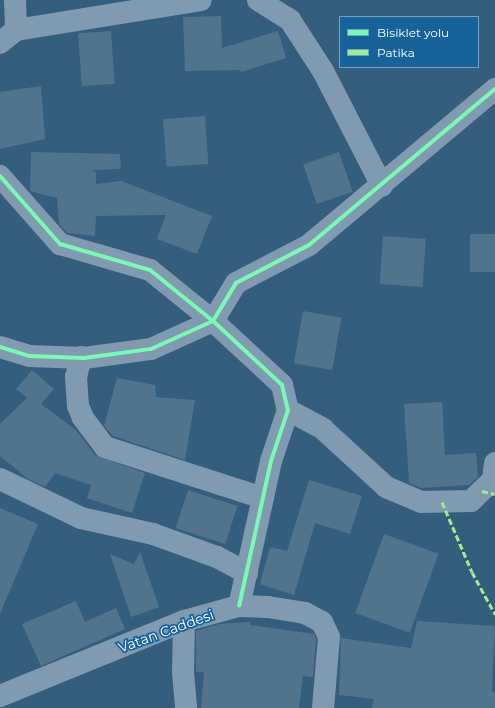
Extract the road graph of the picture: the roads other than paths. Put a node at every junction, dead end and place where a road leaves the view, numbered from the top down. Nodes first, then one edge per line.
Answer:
1 (15, 0) edge
2 (201, 0) edge
3 (258, 0) edge
4 (8, 37) edge
5 (495, 89) edge
6 (0, 176) edge
7 (382, 186) junction
8 (213, 321) junction
9 (0, 347) edge
10 (81, 357) junction
11 (288, 410) junction
12 (495, 463) edge
13 (0, 479) edge
14 (263, 498) junction
15 (247, 573) junction
16 (239, 606) junction
17 (184, 621) junction
18 (0, 696) edge
19 (186, 708) edge
20 (323, 708) edge

1 - 4 street
2 - 4 street
3 - 7 street
5 - 7 street
6 - 8 street
7 - 8 street
8 - 10 street
8 - 11 street
9 - 10 street
10 - 14 street
11 - 12 street
11 - 14 street
13 - 15 street
14 - 15 street
15 - 16 street
16 - 17 street, Vatan Caddesi
16 - 20 street, Vatan Caddesi
17 - 18 street, Vatan Caddesi
17 - 19 street

